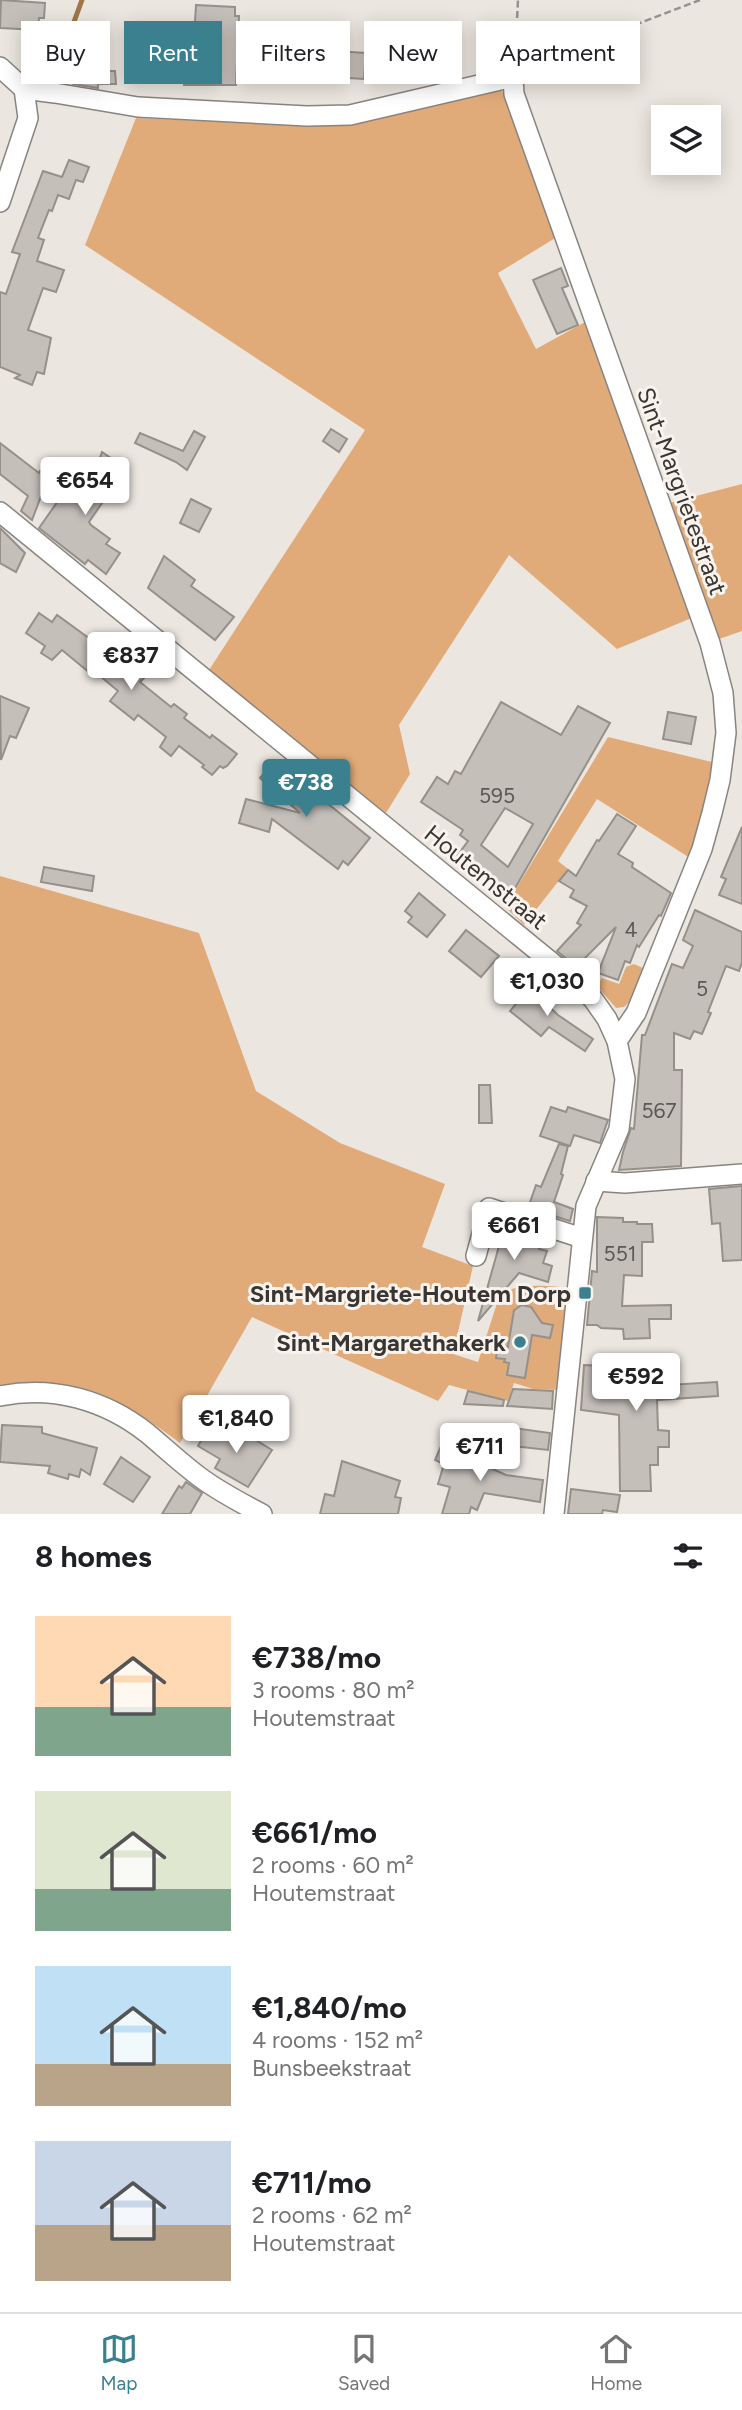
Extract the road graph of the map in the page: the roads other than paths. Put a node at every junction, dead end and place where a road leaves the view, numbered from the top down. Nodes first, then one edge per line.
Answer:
1 (0, 67) edge
2 (24, 89) junction
3 (0, 202) edge
4 (0, 512) edge
5 (617, 1041) junction
6 (742, 1174) edge
7 (596, 1181) junction
8 (582, 1238) junction
9 (476, 1256) dead end
10 (0, 1396) edge
11 (262, 1514) edge
12 (554, 1514) edge

1 - 2 street
2 - 3 street
2 - 5 street, Sint-Margrietestraat
4 - 5 street, Houtemstraat
5 - 7 street, Houtemstraat
6 - 7 street
7 - 8 street, Houtemstraat
8 - 9 street
8 - 12 street, Houtemstraat
10 - 11 street

